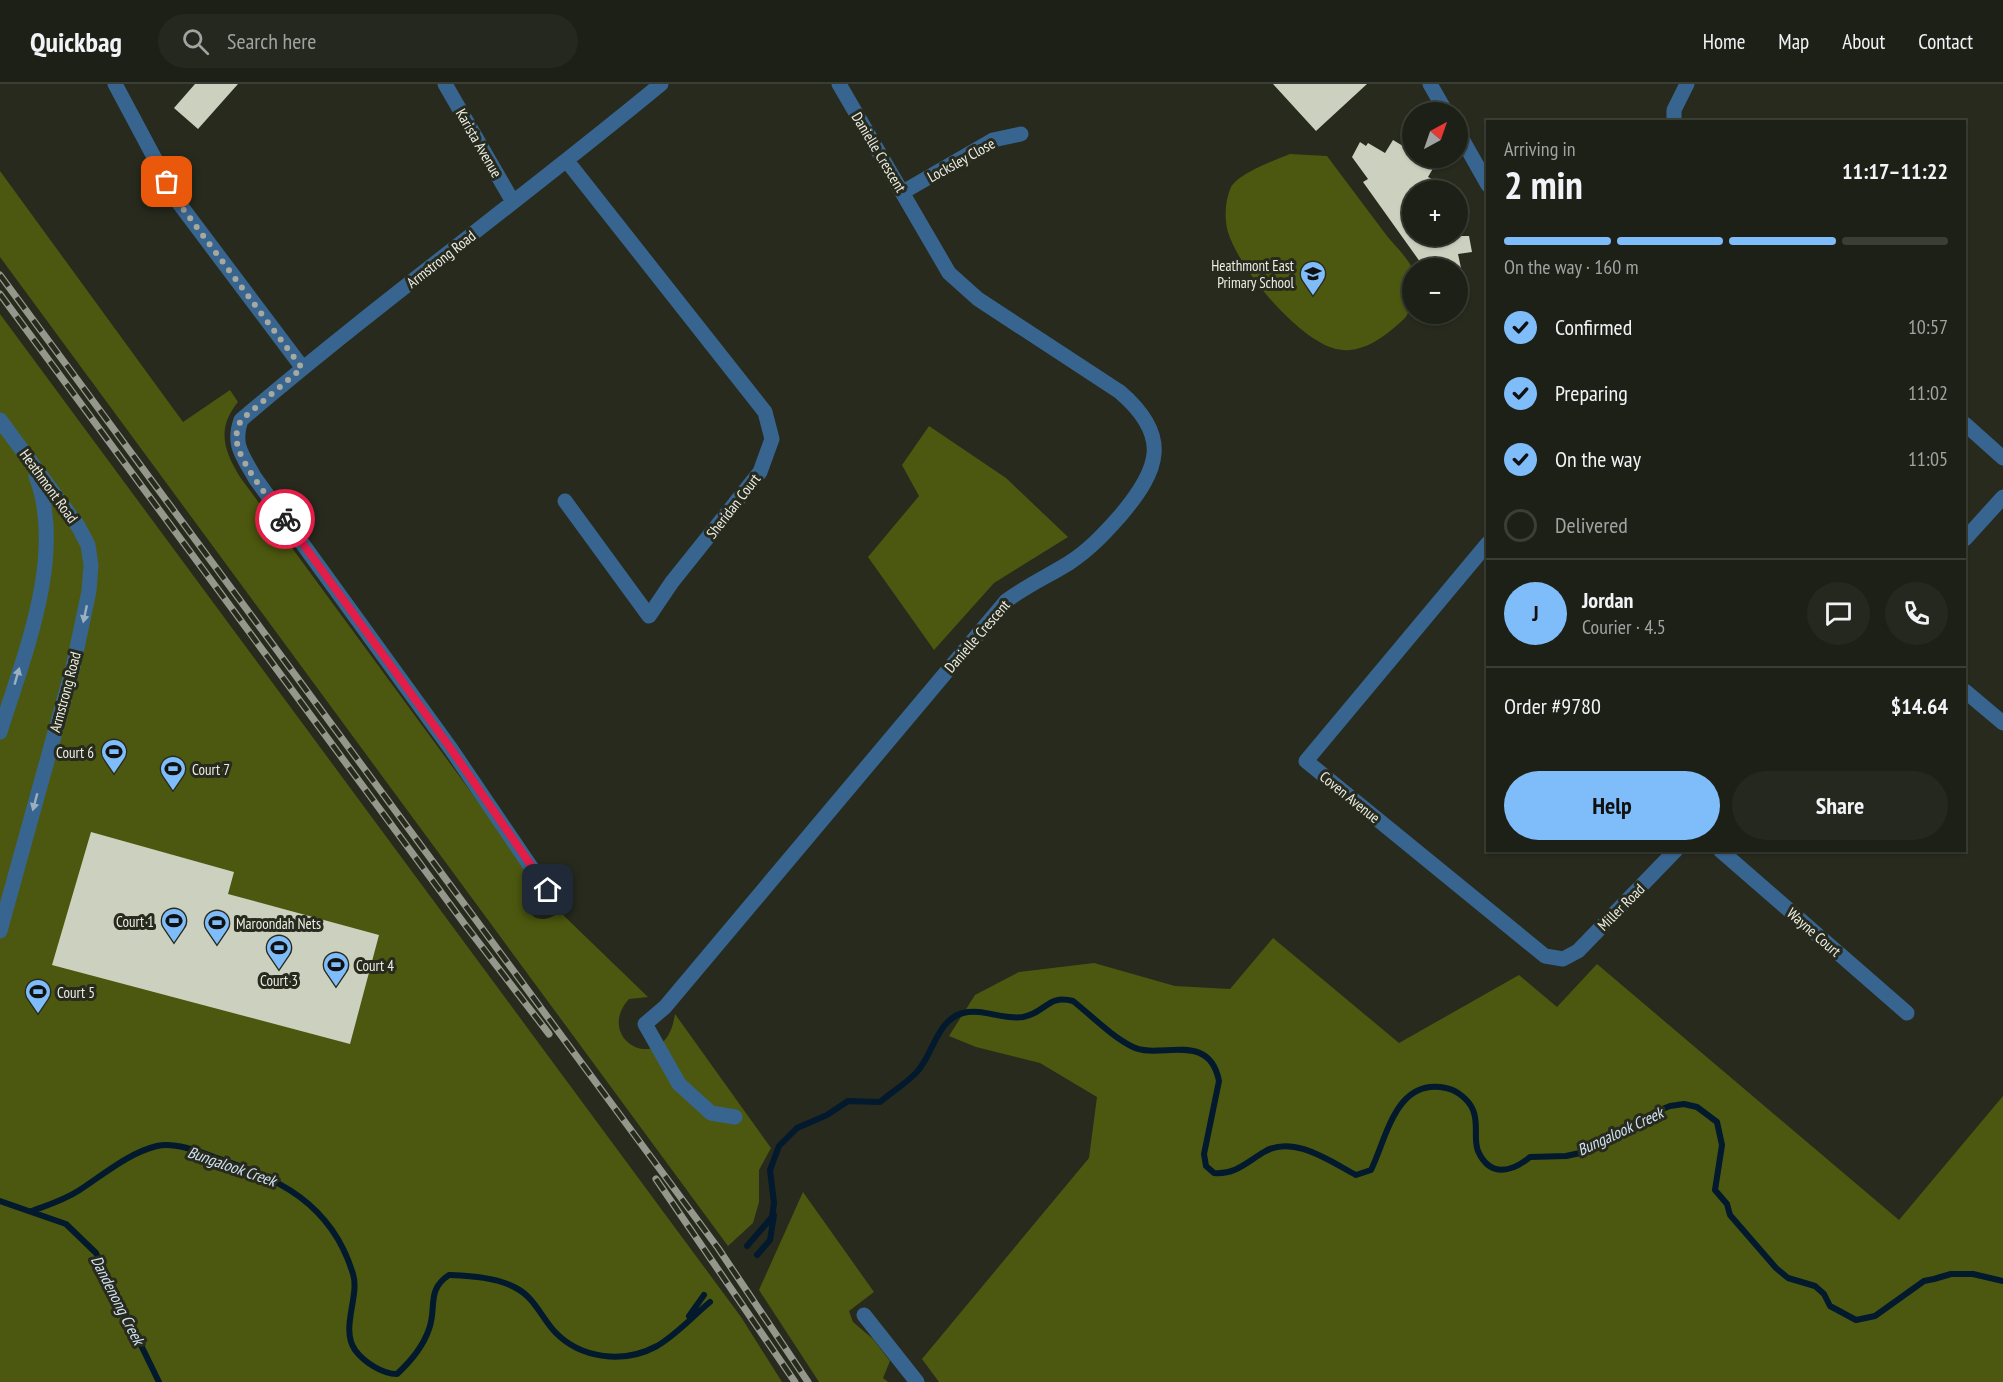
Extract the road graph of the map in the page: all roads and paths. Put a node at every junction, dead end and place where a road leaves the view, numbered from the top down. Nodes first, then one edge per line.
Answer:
1 (115, 84) edge
2 (445, 84) edge
3 (661, 84) edge
4 (839, 84) edge
5 (1430, 84) edge
6 (1687, 84) edge
7 (1440, 102) edge
8 (1674, 120) edge
9 (1021, 134) dead end
10 (1468, 149) edge
11 (567, 161) junction
12 (1486, 181) edge
13 (903, 192) junction
14 (513, 202) junction
15 (302, 368) junction
16 (0, 420) edge
17 (1966, 425) edge
18 (2003, 458) edge
19 (29, 459) junction
20 (2003, 496) edge
21 (565, 501) dead end
22 (1966, 538) edge
23 (1486, 545) edge
24 (90, 556) joint
25 (1966, 692) edge
26 (2003, 723) edge
27 (0, 732) edge
28 (1674, 852) edge
29 (1722, 852) edge
30 (556, 904) dead end
31 (0, 932) edge
32 (1563, 959) joint
33 (1907, 1013) dead end
34 (735, 1117) dead end
35 (864, 1315) dead end
36 (917, 1382) edge

1 - 15 street
2 - 14 street, Karista Avenue
3 - 11 street, Armstrong Road
4 - 13 street, Danielle Crescent
5 - 7 street
6 - 8 street
9 - 13 street, Locksley Close
10 - 12 street
11 - 14 street, Armstrong Road
11 - 21 street, Sheridan Court
13 - 34 street, Danielle Crescent
14 - 15 street, Armstrong Road
15 - 30 street, Armstrong Road
16 - 19 street, Heathmont Road
17 - 18 street
19 - 24 street, Heathmont Road
27 -> 19 street
20 - 22 street
23 - 32 street, Coven Avenue
24 -> 31 street, Armstrong Road
25 - 26 street
28 - 32 street, Miller Road
29 - 33 street, Wayne Court
35 - 36 street

